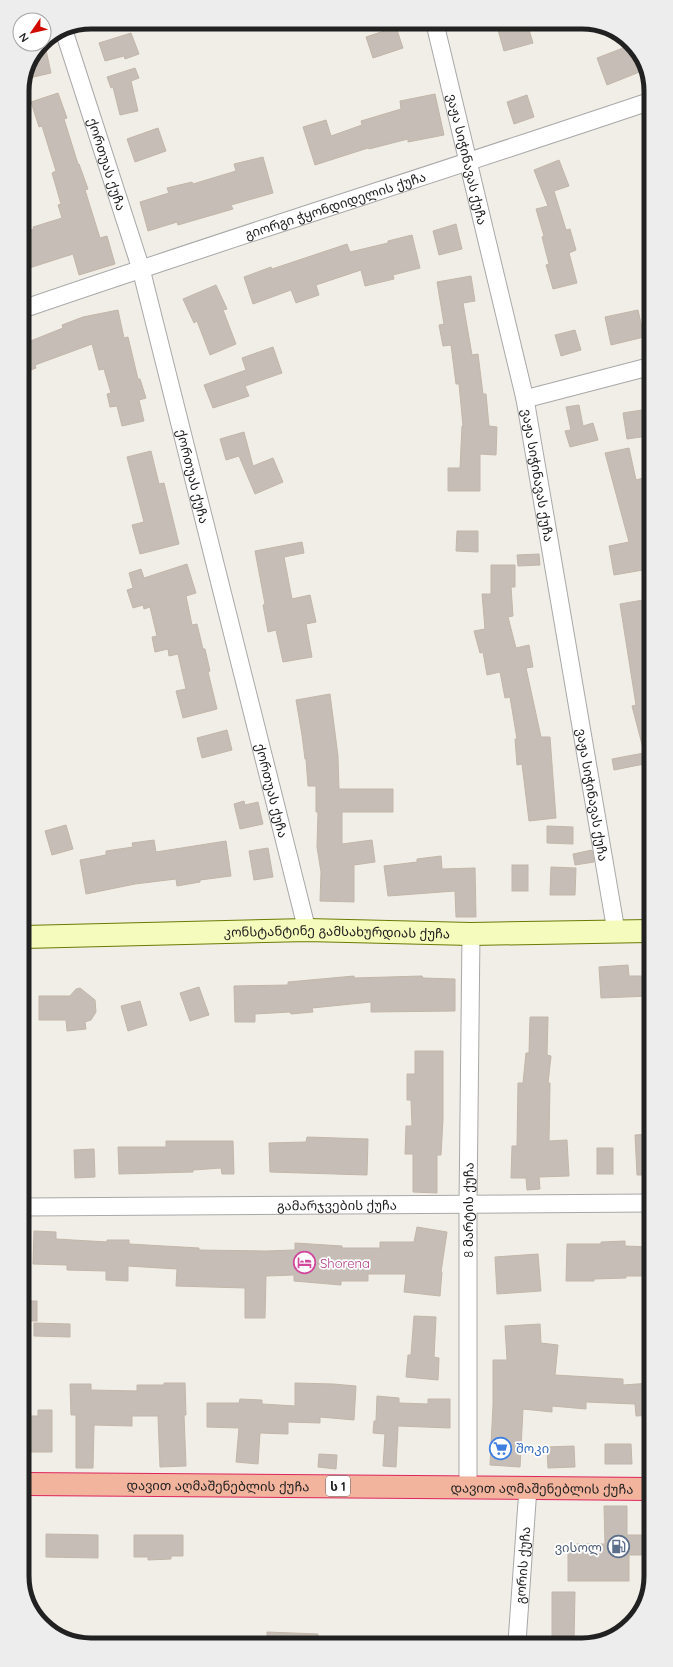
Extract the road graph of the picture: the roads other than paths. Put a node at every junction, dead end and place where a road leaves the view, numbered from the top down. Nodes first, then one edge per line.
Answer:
1 (436, 29) edge
2 (65, 35) edge
3 (644, 103) edge
4 (469, 162) junction
5 (141, 269) junction
6 (29, 307) edge
7 (644, 368) edge
8 (525, 399) junction
9 (307, 930) junction
10 (616, 931) junction
11 (644, 931) edge
12 (471, 934) junction
13 (29, 937) edge
14 (644, 1204) edge
15 (468, 1205) junction
16 (29, 1207) edge
17 (29, 1484) edge
18 (468, 1487) junction
19 (528, 1488) junction
20 (644, 1489) edge
21 (517, 1638) edge

1 - 4 street, ვაჟა სიჭინავას ქუჩა
2 - 5 street, ქორთუას ქუჩა
3 - 4 street, გიორგი ჭყონდიდელის ქუჩა
4 - 5 street, გიორგი ჭყონდიდელის ქუჩა
4 - 8 street, ვაჟა სიჭინავას ქუჩა
5 - 6 street, გიორგი ჭყონდიდელის ქუჩა
5 - 9 street, ქორთუას ქუჩა
7 - 8 street
8 - 10 street, ვაჟა სიჭინავას ქუჩა
9 - 12 main road, კონსტანტინე გამსახურდიას ქუჩა
9 - 13 main road, კონსტანტინე გამსახურდიას ქუჩა
10 - 11 main road, კონსტანტინე გამსახურდიას ქუჩა
10 - 12 main road, კონსტანტინე გამსახურდიას ქუჩა
12 - 15 street, 8 მარტის ქუჩა
14 - 15 street, გამარჯვების ქუჩა
15 - 16 street, გამარჯვების ქუჩა
15 - 18 street, 8 მარტის ქუჩა
17 - 18 highway, დავით აღმაშენებლის ქუჩა / ს 1
18 - 19 highway, დავით აღმაშენებლის ქუჩა / ს 1
19 - 20 highway, დავით აღმაშენებლის ქუჩა / ს 1
19 - 21 street, გორის ქუჩა

